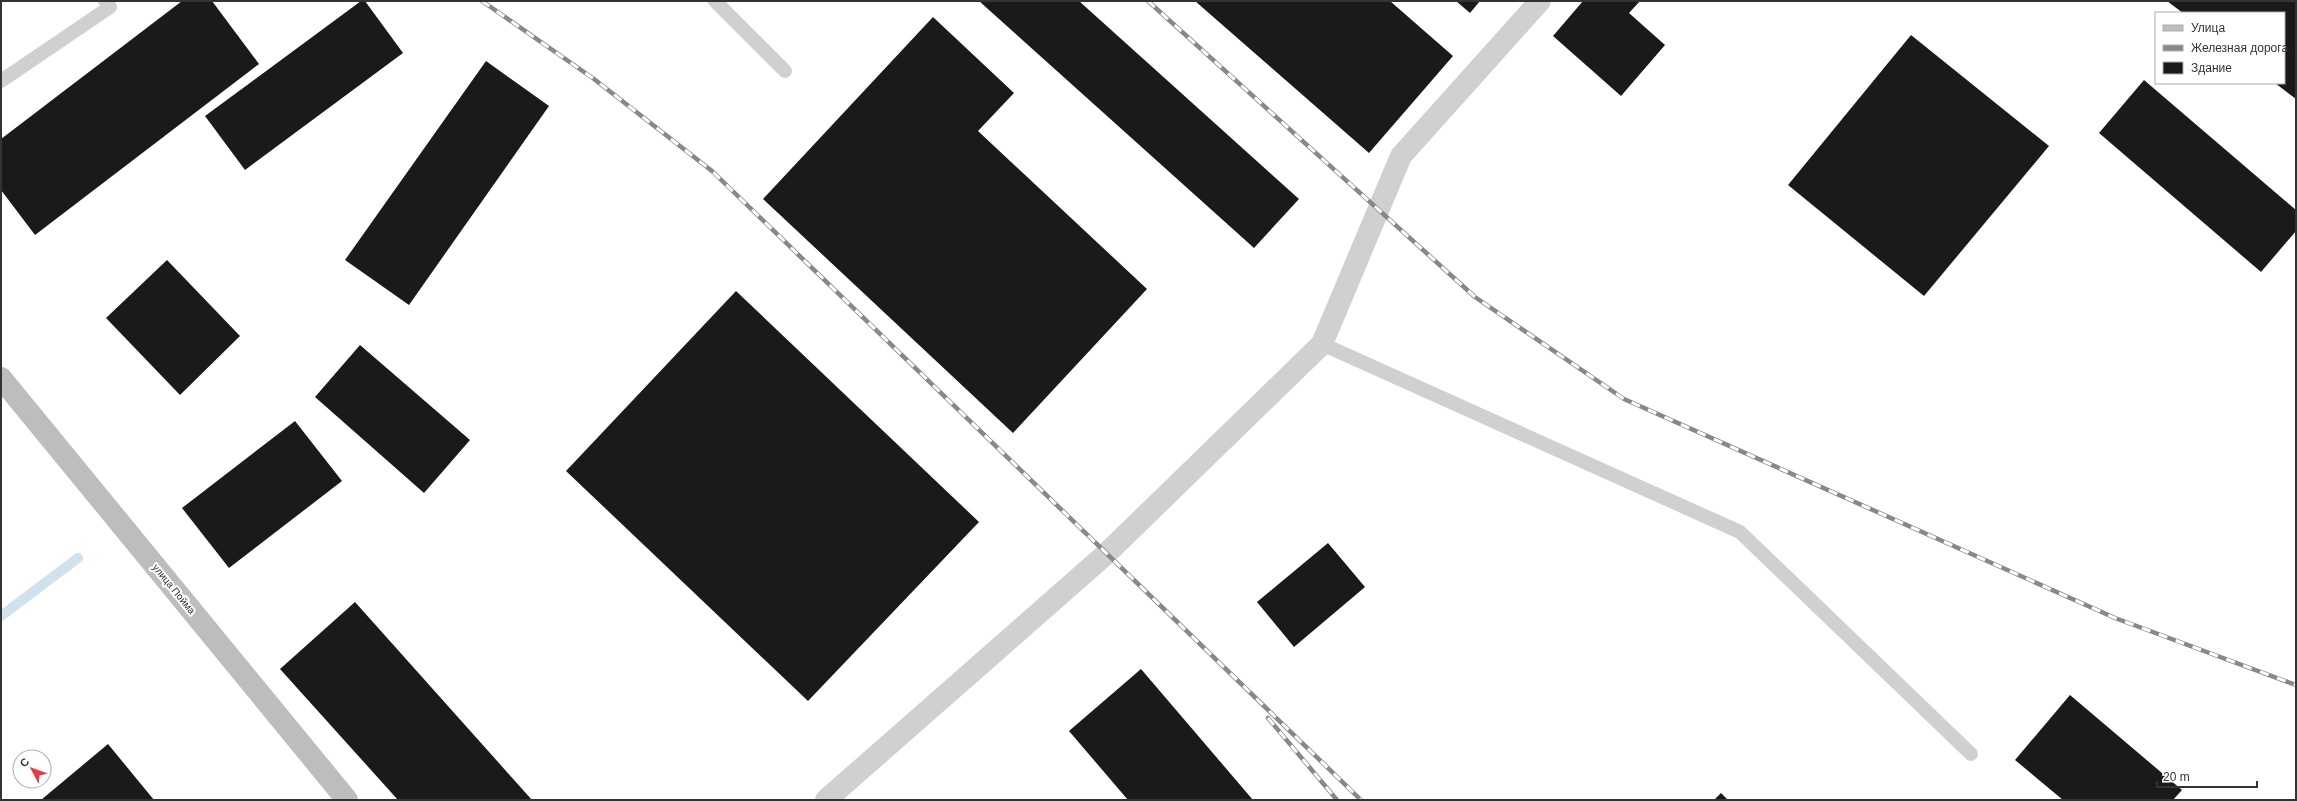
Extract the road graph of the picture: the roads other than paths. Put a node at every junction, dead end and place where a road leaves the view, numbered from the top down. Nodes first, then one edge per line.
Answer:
1 (105, 1) edge
2 (715, 1) edge
3 (1536, 3) edge
4 (785, 70) dead end
5 (1, 81) edge
6 (1322, 344) junction
7 (1, 378) edge
8 (1971, 754) dead end
9 (347, 800) edge
10 (826, 800) edge

1 - 5 lane
2 - 4 lane
3 - 6 street
6 - 8 lane
6 - 10 street
7 - 9 main road, улица Пойма

